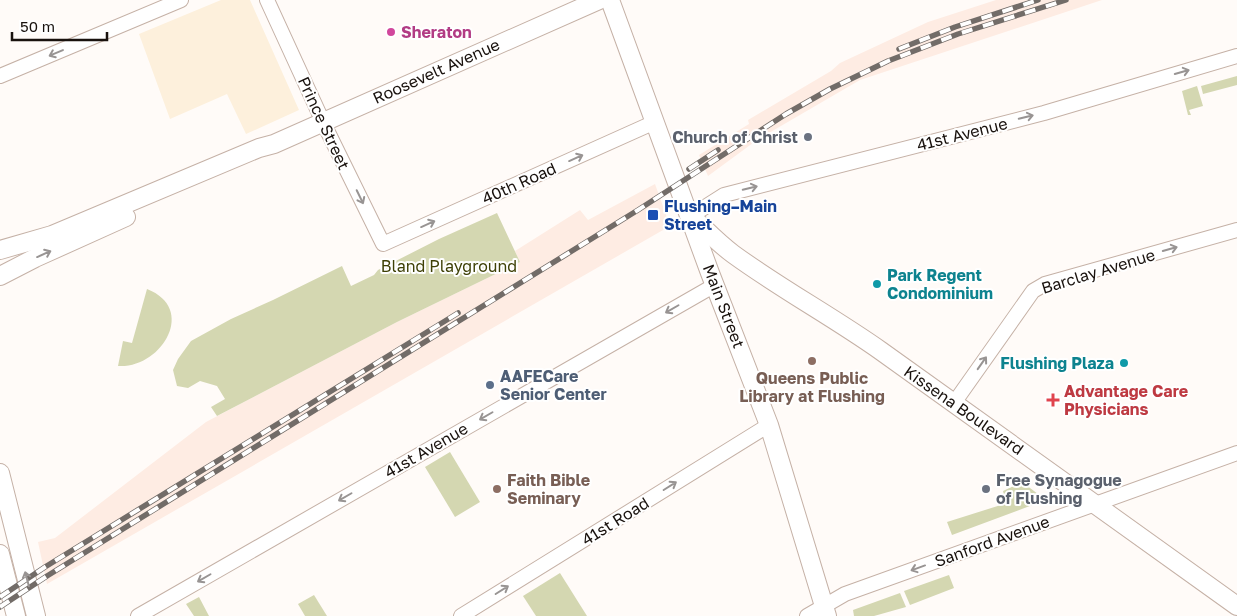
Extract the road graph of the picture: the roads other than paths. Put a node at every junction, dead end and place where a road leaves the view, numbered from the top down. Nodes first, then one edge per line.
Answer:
1 (181, 0) edge
2 (267, 0) edge
3 (599, 0) edge
4 (610, 0) edge
5 (1237, 56) edge
6 (0, 76) edge
7 (323, 122) junction
8 (656, 122) junction
9 (274, 144) junction
10 (691, 216) junction
11 (1237, 230) edge
12 (383, 244) joint
13 (0, 250) edge
14 (0, 276) edge
15 (715, 285) junction
16 (954, 403) junction
17 (769, 425) junction
18 (1237, 452) edge
19 (0, 473) edge
20 (4, 503) edge
21 (1096, 504) junction
22 (0, 554) edge
23 (1237, 606) edge
24 (826, 611) edge
25 (16, 616) edge
26 (36, 616) edge
27 (138, 616) edge
28 (461, 616) edge
29 (807, 616) edge

1 -> 6 street
2 - 7 street, Prince Street
3 - 7 main road, Roosevelt Avenue
4 - 8 main road, Main Street
10 -> 5 street, 41st Avenue
7 - 9 main road, Roosevelt Avenue
7 -> 12 street, Prince Street
8 - 10 main road, Main Street
12 -> 8 street, 40th Road
9 - 13 main road, Roosevelt Avenue
14 -> 9 main road, Roosevelt Avenue
10 - 15 main road, Main Street
10 - 16 main road, Kissena Boulevard
16 -> 11 street, Barclay Avenue
15 - 17 main road, Main Street
15 -> 27 street, 41st Avenue
16 - 21 main road, Kissena Boulevard
17 - 24 main road, Main Street
28 -> 17 street, 41st Road
18 - 21 street, Sanford Avenue
19 - 20 main road
26 -> 20 main road
21 - 23 main road, Kissena Boulevard
21 -> 24 street, Sanford Avenue
22 - 25 main road
24 - 29 street, Sanford Avenue

